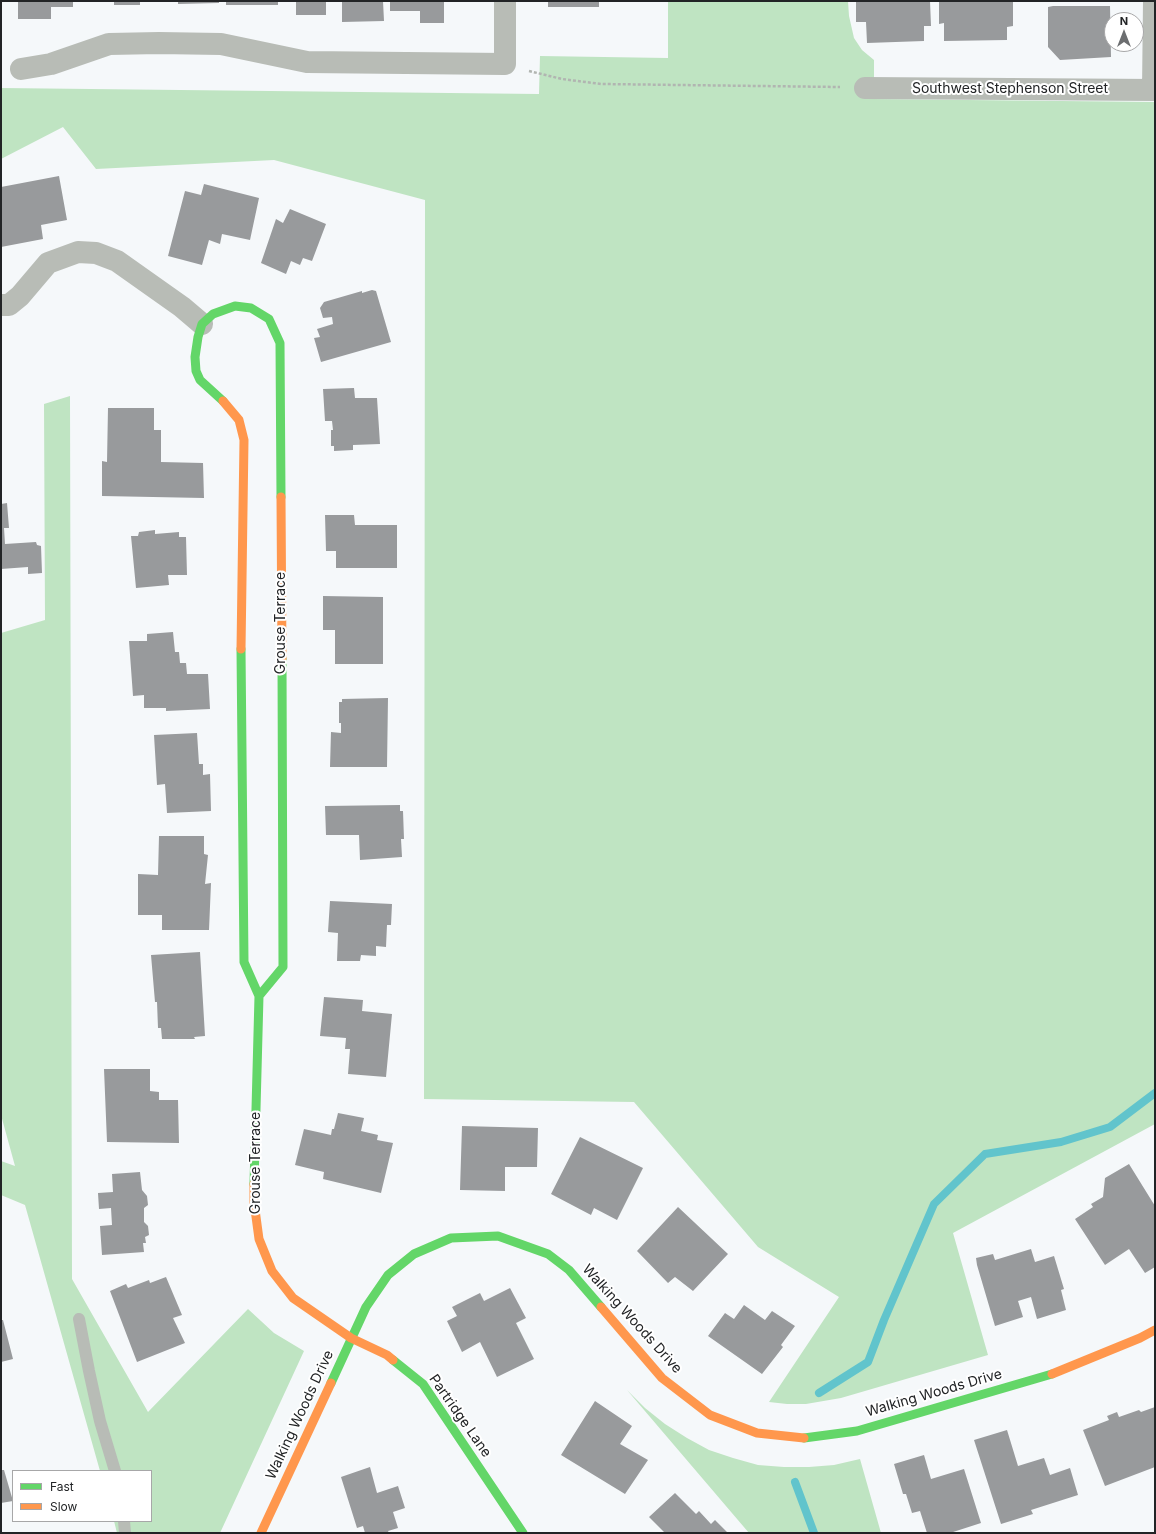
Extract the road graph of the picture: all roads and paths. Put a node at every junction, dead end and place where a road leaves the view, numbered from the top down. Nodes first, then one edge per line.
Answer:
1 (505, 1) edge
2 (1154, 1) edge
3 (505, 64) junction
4 (21, 69) dead end
5 (865, 88) joint
6 (1154, 90) edge
7 (1, 305) edge
8 (202, 324) junction
9 (260, 996) junction
10 (79, 1319) dead end
11 (1155, 1330) edge
12 (351, 1338) junction
13 (115, 1470) edge
14 (124, 1522) edge
15 (125, 1533) edge
16 (261, 1533) edge
17 (523, 1533) edge

1 - 3 street
2 - 6 street
3 - 4 street
3 - 5 path
5 - 6 street, Southwest Stephenson Street
7 - 8 street
8 - 9 street, Grouse Terrace
8 - 9 street, Grouse Terrace
9 - 12 street, Grouse Terrace
10 - 13 lane
11 - 12 street, Walking Woods Drive
12 - 16 street, Walking Woods Drive
12 - 17 street, Partridge Lane
14 - 15 lane

